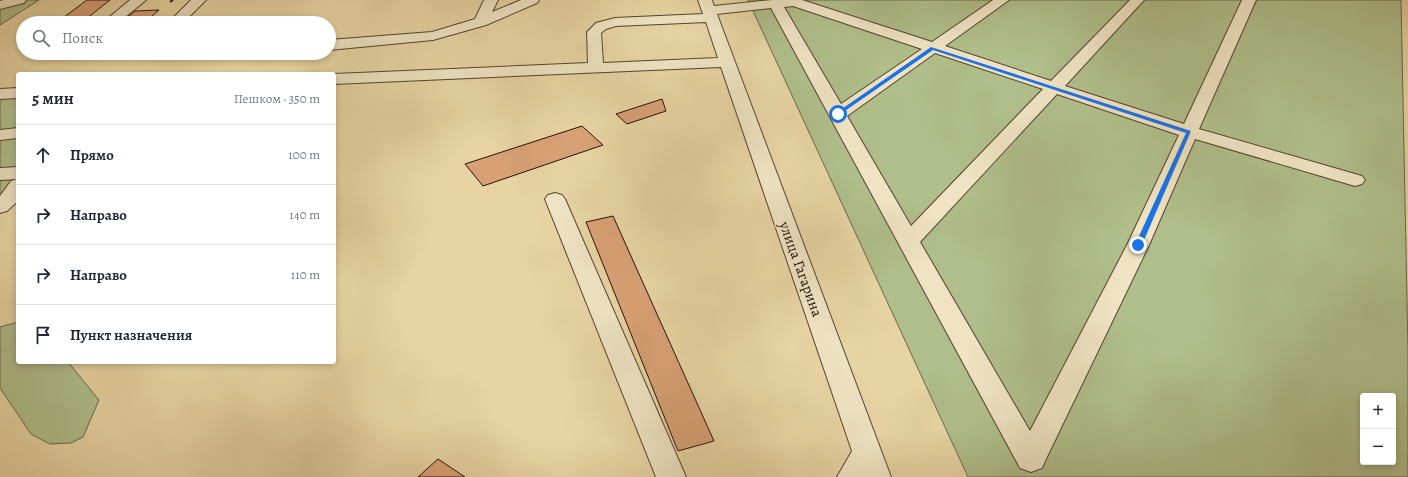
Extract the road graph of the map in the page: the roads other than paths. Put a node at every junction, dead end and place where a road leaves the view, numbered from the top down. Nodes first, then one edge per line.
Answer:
1 (19, 0) edge
2 (139, 0) edge
3 (199, 0) edge
4 (491, 0) edge
5 (532, 0) edge
6 (1002, 0) edge
7 (1137, 0) edge
8 (1249, 0) edge
9 (792, 2) edge
10 (0, 5) edge
11 (708, 9) edge
12 (118, 16) edge
13 (182, 16) edge
14 (481, 22) junction
15 (336, 44) edge
16 (933, 48) junction
17 (727, 62) junction
18 (596, 69) junction
19 (336, 79) edge
20 (1054, 88) junction
21 (16, 93) edge
22 (0, 94) edge
23 (838, 114) junction
24 (1189, 132) junction
25 (16, 133) edge
26 (0, 135) edge
27 (16, 173) edge
28 (0, 174) edge
29 (1355, 180) dead end
30 (16, 188) edge
31 (555, 199) dead end
32 (0, 207) edge
33 (909, 241) junction
34 (865, 469) edge
35 (671, 477) edge

1 - 10 street
2 - 12 street
3 - 13 street
4 - 14 street
5 - 14 street
6 - 16 street
7 - 20 street
8 - 24 street
9 - 11 street
9 - 16 street
9 - 23 street
11 - 17 street, улица Гагарина
11 - 18 street
14 - 15 street
16 - 20 street
16 - 23 street
17 - 18 street
17 - 34 street, улица Гагарина
18 - 19 street
20 - 24 street
20 - 33 street
21 - 22 street
23 - 33 street
24 - 29 street
24 - 33 street
25 - 26 street
27 - 28 street
30 - 32 street
31 - 35 street

